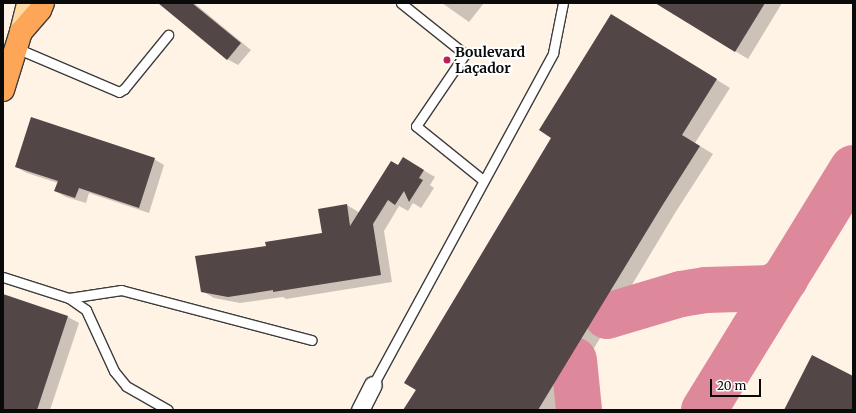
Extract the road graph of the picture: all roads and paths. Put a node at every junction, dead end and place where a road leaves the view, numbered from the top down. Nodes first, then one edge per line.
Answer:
1 (43, 3) edge
2 (401, 3) edge
3 (563, 3) edge
4 (22, 22) edge
5 (168, 36) dead end
6 (3, 90) edge
7 (483, 180) junction
8 (3, 277) edge
9 (69, 298) junction
10 (312, 340) dead end
11 (373, 384) joint
12 (168, 410) edge
13 (360, 410) edge

1 - 4 main road
2 - 7 lane
3 - 7 lane
4 - 5 lane
4 - 6 main road
7 - 11 lane
8 - 9 lane
9 - 10 lane
9 - 12 lane
11 - 13 street

